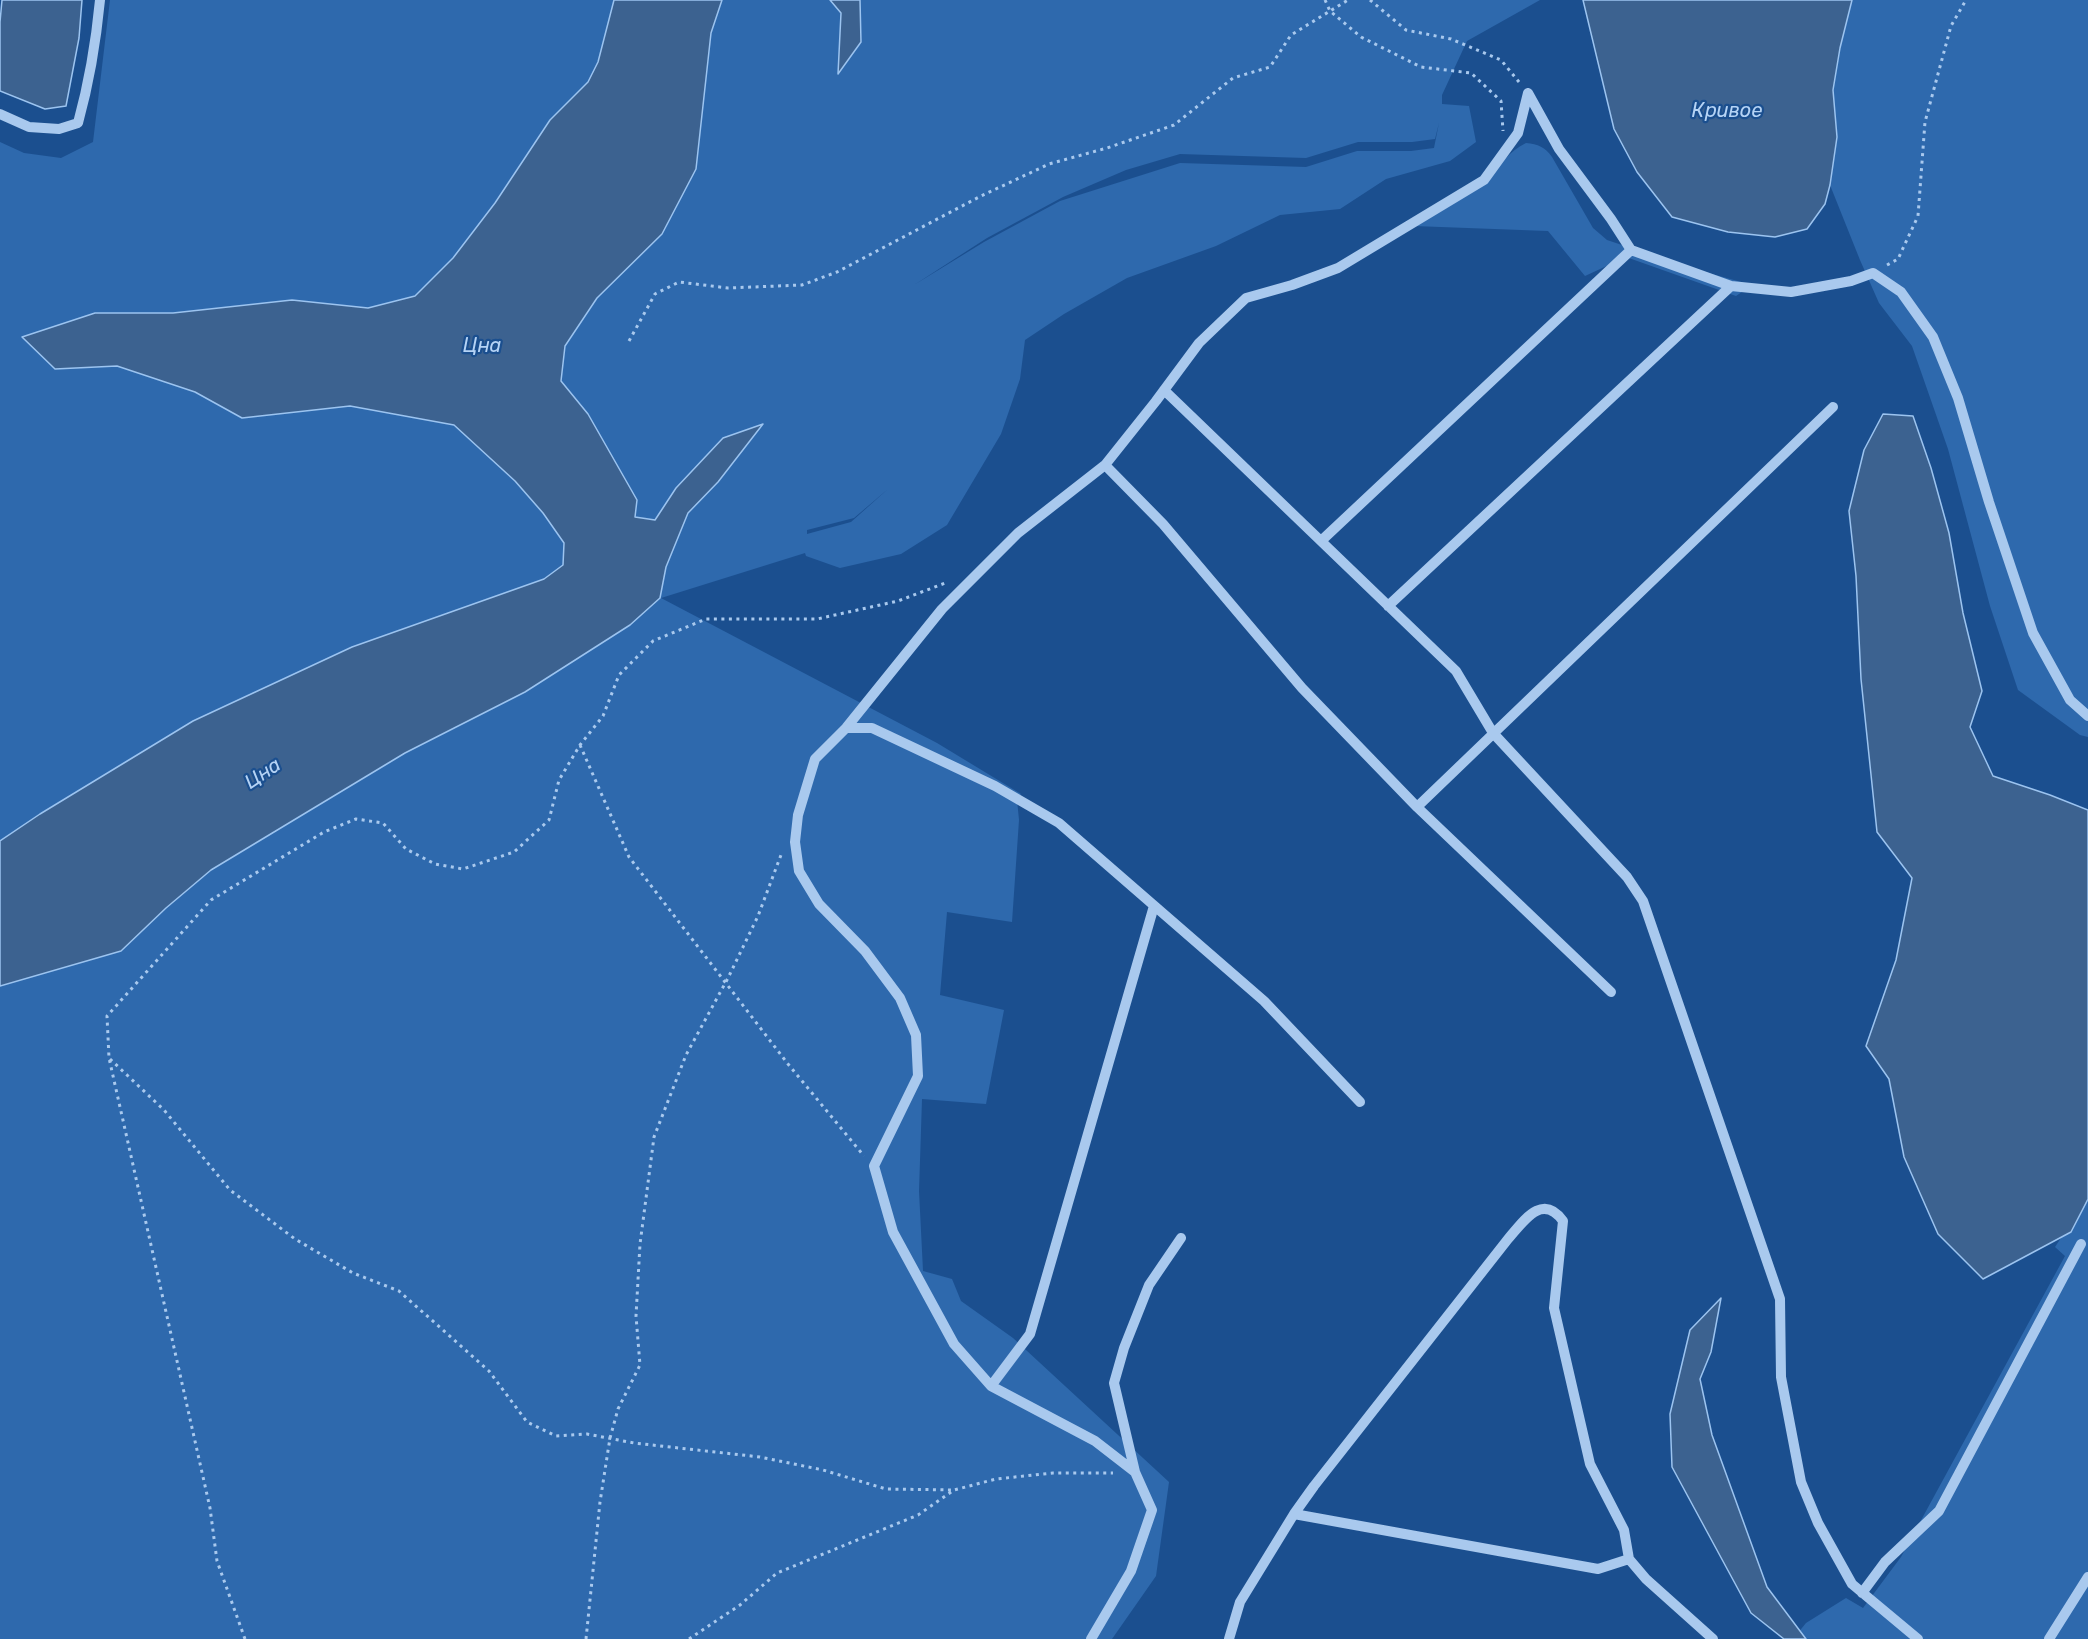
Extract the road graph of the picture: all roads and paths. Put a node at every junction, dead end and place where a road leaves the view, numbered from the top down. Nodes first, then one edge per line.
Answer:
1 (100, 0) edge
2 (1325, 0) edge
3 (1348, 0) edge
4 (1370, 0) edge
5 (1966, 0) edge
6 (1330, 11) junction
7 (1528, 93) junction
8 (0, 114) edge
9 (1503, 153) junction
10 (1631, 250) junction
11 (1873, 273) junction
12 (1731, 286) junction
13 (629, 341) dead end
14 (1164, 390) junction
15 (1833, 407) dead end
16 (1105, 465) junction
17 (1321, 541) junction
18 (951, 580) dead end
19 (1388, 606) junction
20 (2088, 716) edge
21 (846, 728) junction
22 (1493, 733) junction
23 (580, 745) junction
24 (1418, 807) junction
25 (782, 855) dead end
26 (1154, 906) junction
27 (726, 983) junction
28 (1611, 992) dead end
29 (109, 1058) junction
30 (1360, 1102) dead end
31 (874, 1166) junction
32 (1181, 1238) dead end
33 (2081, 1244) dead end
34 (991, 1386) junction
35 (610, 1438) junction
36 (1135, 1472) junction
37 (954, 1490) junction
38 (1294, 1514) junction
39 (1629, 1559) junction
40 (2088, 1577) edge
41 (1862, 1593) junction
42 (245, 1639) edge
43 (586, 1639) edge
44 (689, 1639) edge
45 (1091, 1639) edge
46 (1229, 1639) edge
47 (1713, 1639) edge
48 (1918, 1639) edge
49 (2049, 1639) edge

1 - 8 lane
2 - 6 path
3 - 6 path
4 - 7 path
5 - 11 path
6 - 9 path
6 - 13 path
7 - 9 lane
7 - 10 lane
9 - 14 lane
10 - 12 lane
10 - 17 lane
11 - 12 lane
11 - 20 lane
12 - 19 lane
14 - 16 lane
14 - 17 lane
15 - 22 lane
16 - 21 lane
16 - 24 lane
17 - 19 lane
18 - 23 path
19 - 22 lane
21 - 26 lane
21 - 31 lane
22 - 24 lane
22 - 41 lane
23 - 27 path
23 - 29 path
24 - 28 lane
25 - 27 path
26 - 30 lane
26 - 34 lane
27 - 31 path
27 - 35 path
29 - 35 path
29 - 42 path
31 - 34 lane
32 - 36 lane
33 - 41 lane
34 - 36 lane
35 - 37 path
35 - 43 path
36 - 37 path
36 - 45 lane
37 - 44 path
38 - 39 lane
38 - 39 lane
38 - 46 lane
39 - 47 lane
40 - 49 lane
41 - 48 lane

